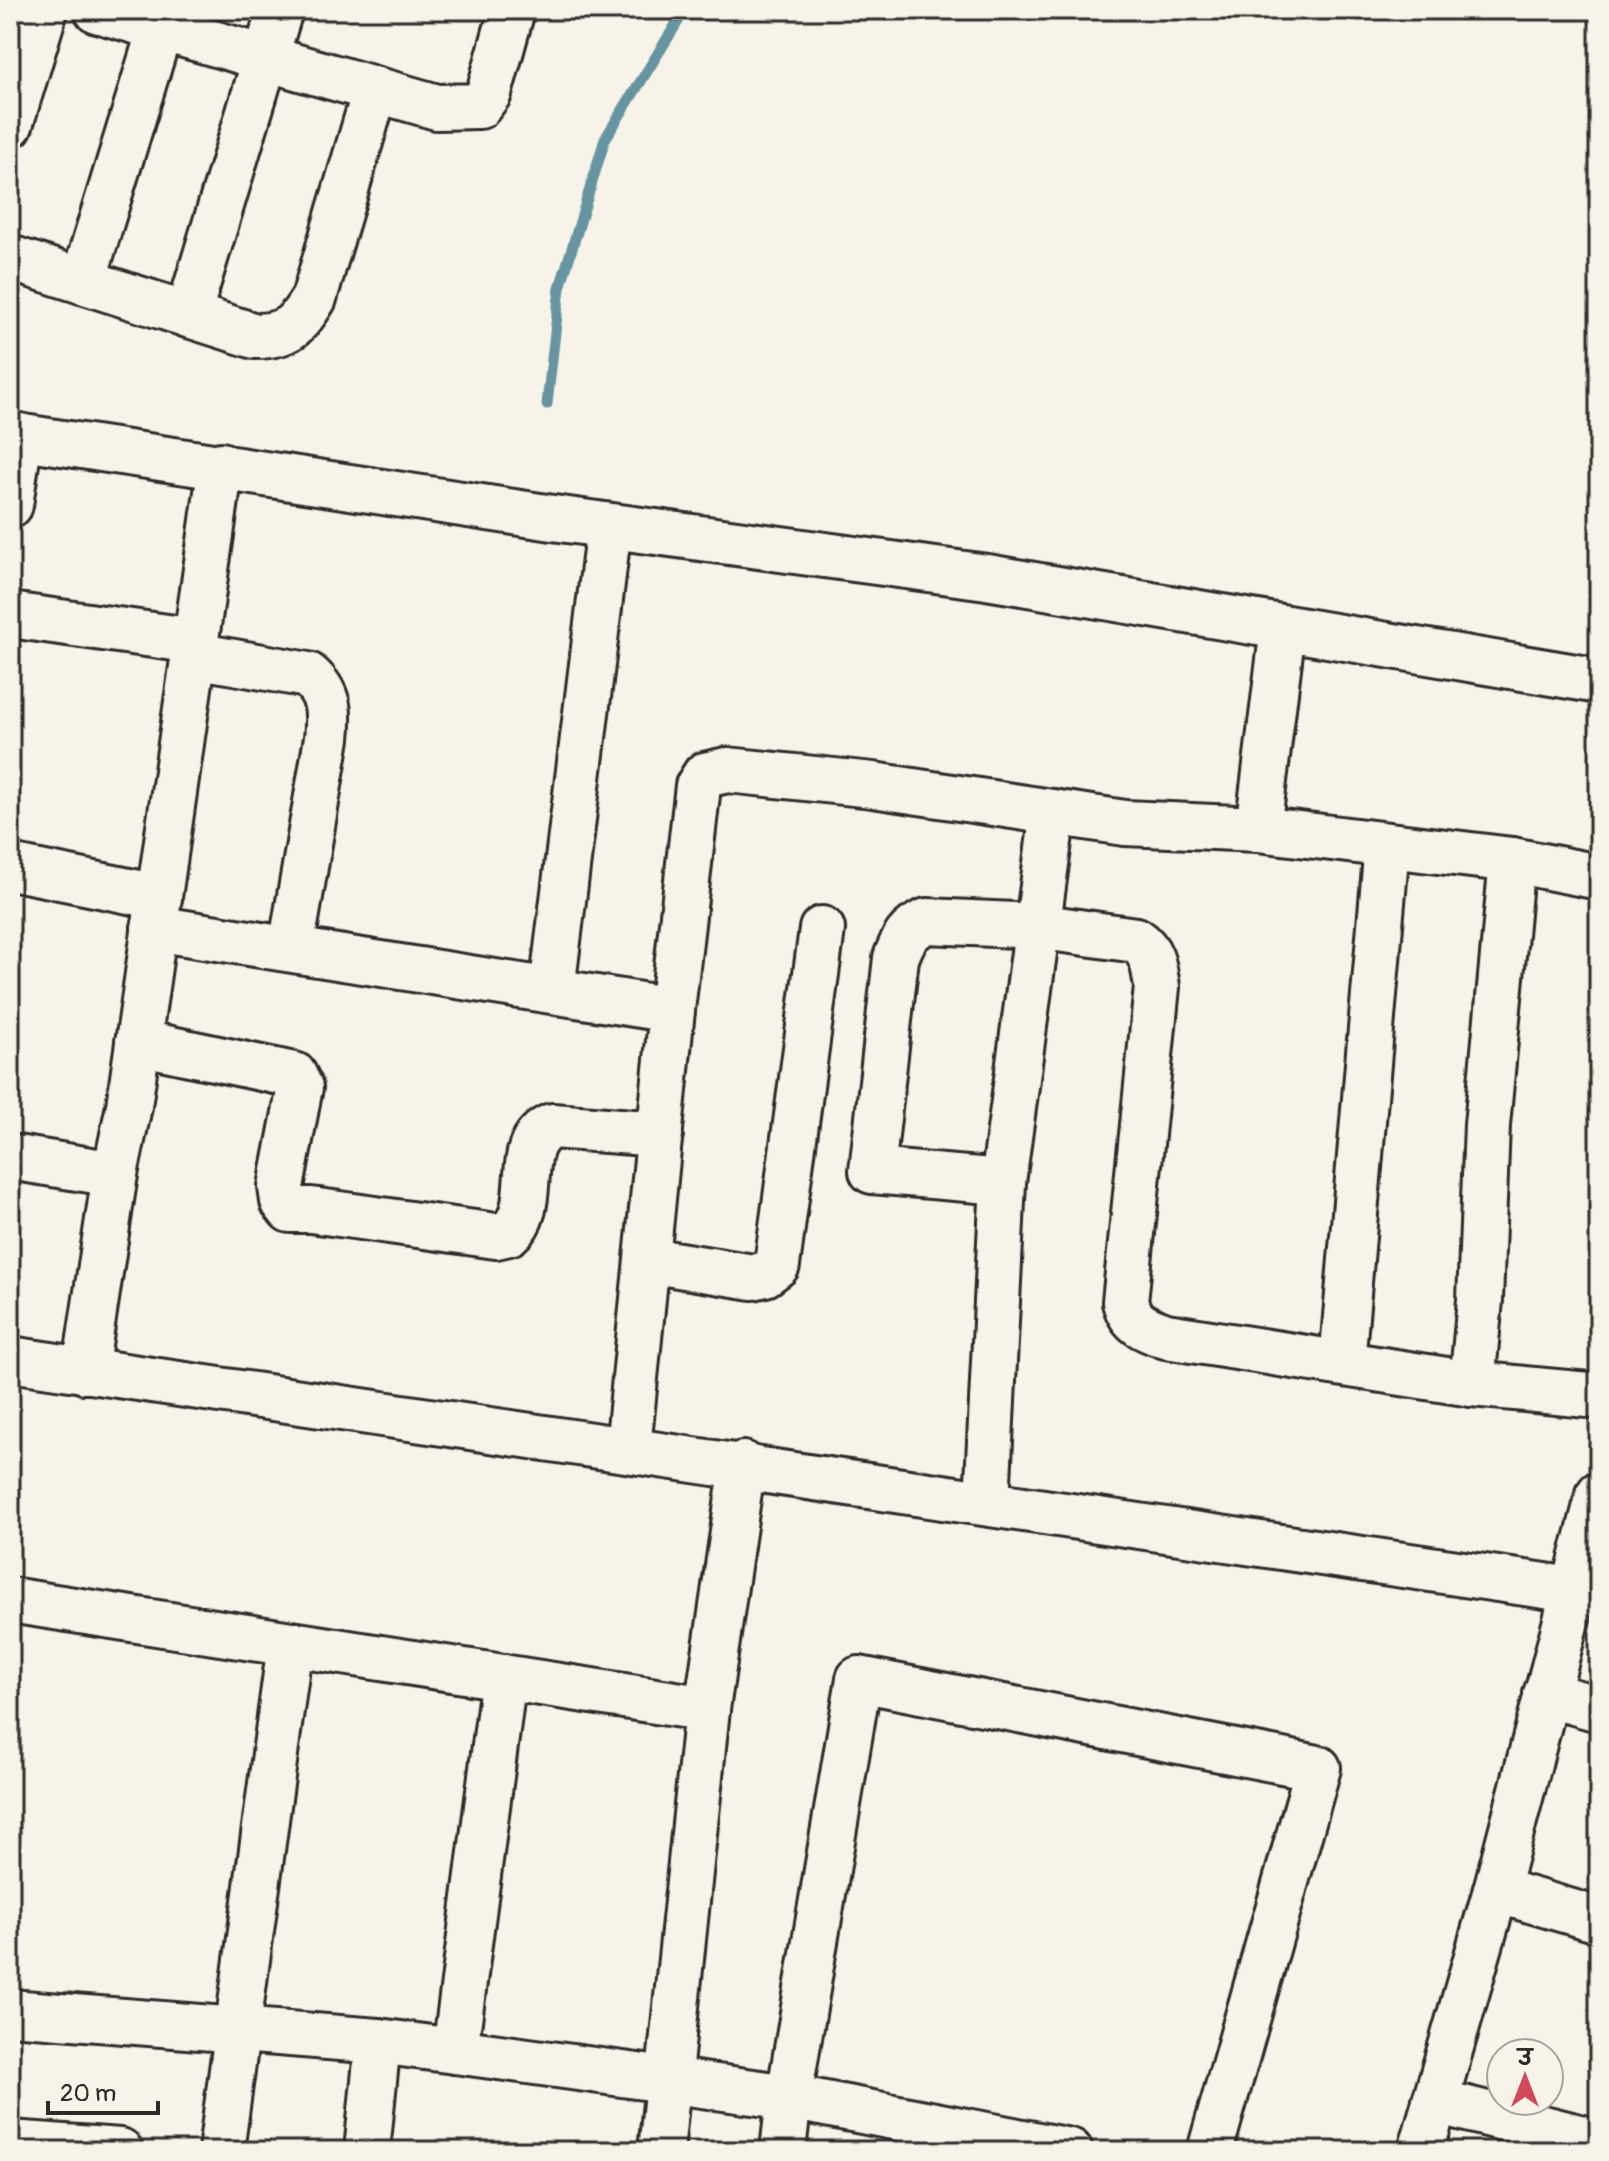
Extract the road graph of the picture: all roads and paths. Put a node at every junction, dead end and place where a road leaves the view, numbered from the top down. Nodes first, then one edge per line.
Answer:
1 (45, 10) edge
2 (97, 10) edge
3 (280, 10) edge
4 (512, 10) edge
5 (163, 19) edge
6 (264, 59) junction
7 (375, 91) junction
8 (10, 125) edge
9 (10, 258) edge
10 (83, 281) junction
11 (188, 315) junction
12 (15, 436) edge
13 (221, 465) junction
14 (10, 505) edge
15 (609, 526) junction
16 (10, 615) edge
17 (1283, 628) junction
18 (195, 648) junction
19 (1599, 681) edge
20 (1053, 812) junction
21 (1258, 829) junction
22 (1387, 845) junction
23 (1512, 860) junction
24 (10, 867) edge
25 (1599, 877) edge
26 (157, 913) junction
27 (1036, 926) junction
28 (822, 929) dead end
29 (291, 949) junction
30 (552, 990) junction
31 (672, 1010) junction
32 (138, 1042) junction
33 (660, 1134) junction
34 (10, 1157) edge
35 (115, 1174) junction
36 (1003, 1182) junction
37 (648, 1260) junction
38 (10, 1359) edge
39 (1342, 1363) junction
40 (85, 1371) junction
41 (1472, 1384) junction
42 (1599, 1396) edge
43 (628, 1448) junction
44 (743, 1464) junction
45 (1599, 1494) edge
46 (987, 1501) junction
47 (1572, 1590) junction
48 (10, 1600) edge
49 (290, 1644) junction
50 (504, 1677) junction
51 (1546, 1694) junction
52 (707, 1709) junction
53 (1599, 1709) edge
54 (1496, 1890) junction
55 (1599, 1920) edge
56 (10, 2012) edge
57 (237, 2029) junction
58 (378, 2041) junction
59 (455, 2051) junction
60 (666, 2079) junction
61 (789, 2097) junction
62 (1435, 2101) junction
63 (1599, 2142) edge
64 (10, 2143) edge
65 (96, 2150) edge
66 (221, 2151) edge
67 (367, 2151) edge
68 (661, 2151) edge
69 (783, 2151) edge
70 (1070, 2151) edge
71 (1210, 2151) edge
72 (1421, 2151) edge

1 - 8 street
2 - 5 street
3 - 6 street
4 - 7 street
5 - 6 street
5 - 10 street
6 - 7 street
6 - 11 street
7 - 11 street
9 - 10 street
10 - 11 street
12 - 13 street
12 - 14 street
13 - 15 street
13 - 18 street
15 - 17 street
15 - 30 street
16 - 18 street
17 - 19 street
17 - 21 street
18 - 26 street
18 - 29 street
20 - 21 street
20 - 27 street
20 - 31 street
21 - 22 street
22 - 23 street
22 - 39 street
23 - 25 street
23 - 41 street
24 - 26 street
26 - 29 street
26 - 32 street
27 - 36 street
27 - 36 street
27 - 39 street
28 - 37 street
29 - 30 street
30 - 31 street
31 - 33 street
32 - 33 street
32 - 35 street
33 - 37 street
34 - 35 street
35 - 40 street
36 - 46 street
37 - 43 street
38 - 40 street
39 - 41 street
40 - 43 street
41 - 42 street
43 - 44 street
44 - 46 street
44 - 52 street
45 - 47 street
46 - 47 street
47 - 51 street
48 - 49 street
49 - 50 street
49 - 57 street
50 - 52 street
50 - 59 street
51 - 53 street
51 - 54 street
52 - 60 street
54 - 55 street
54 - 62 street
56 - 57 street
57 - 58 street
57 - 66 street
58 - 59 street
58 - 67 street
59 - 60 street
60 - 61 street
60 - 68 street
61 - 69 street
61 - 70 street
61 - 71 street
62 - 63 street
62 - 72 street
64 - 65 street

